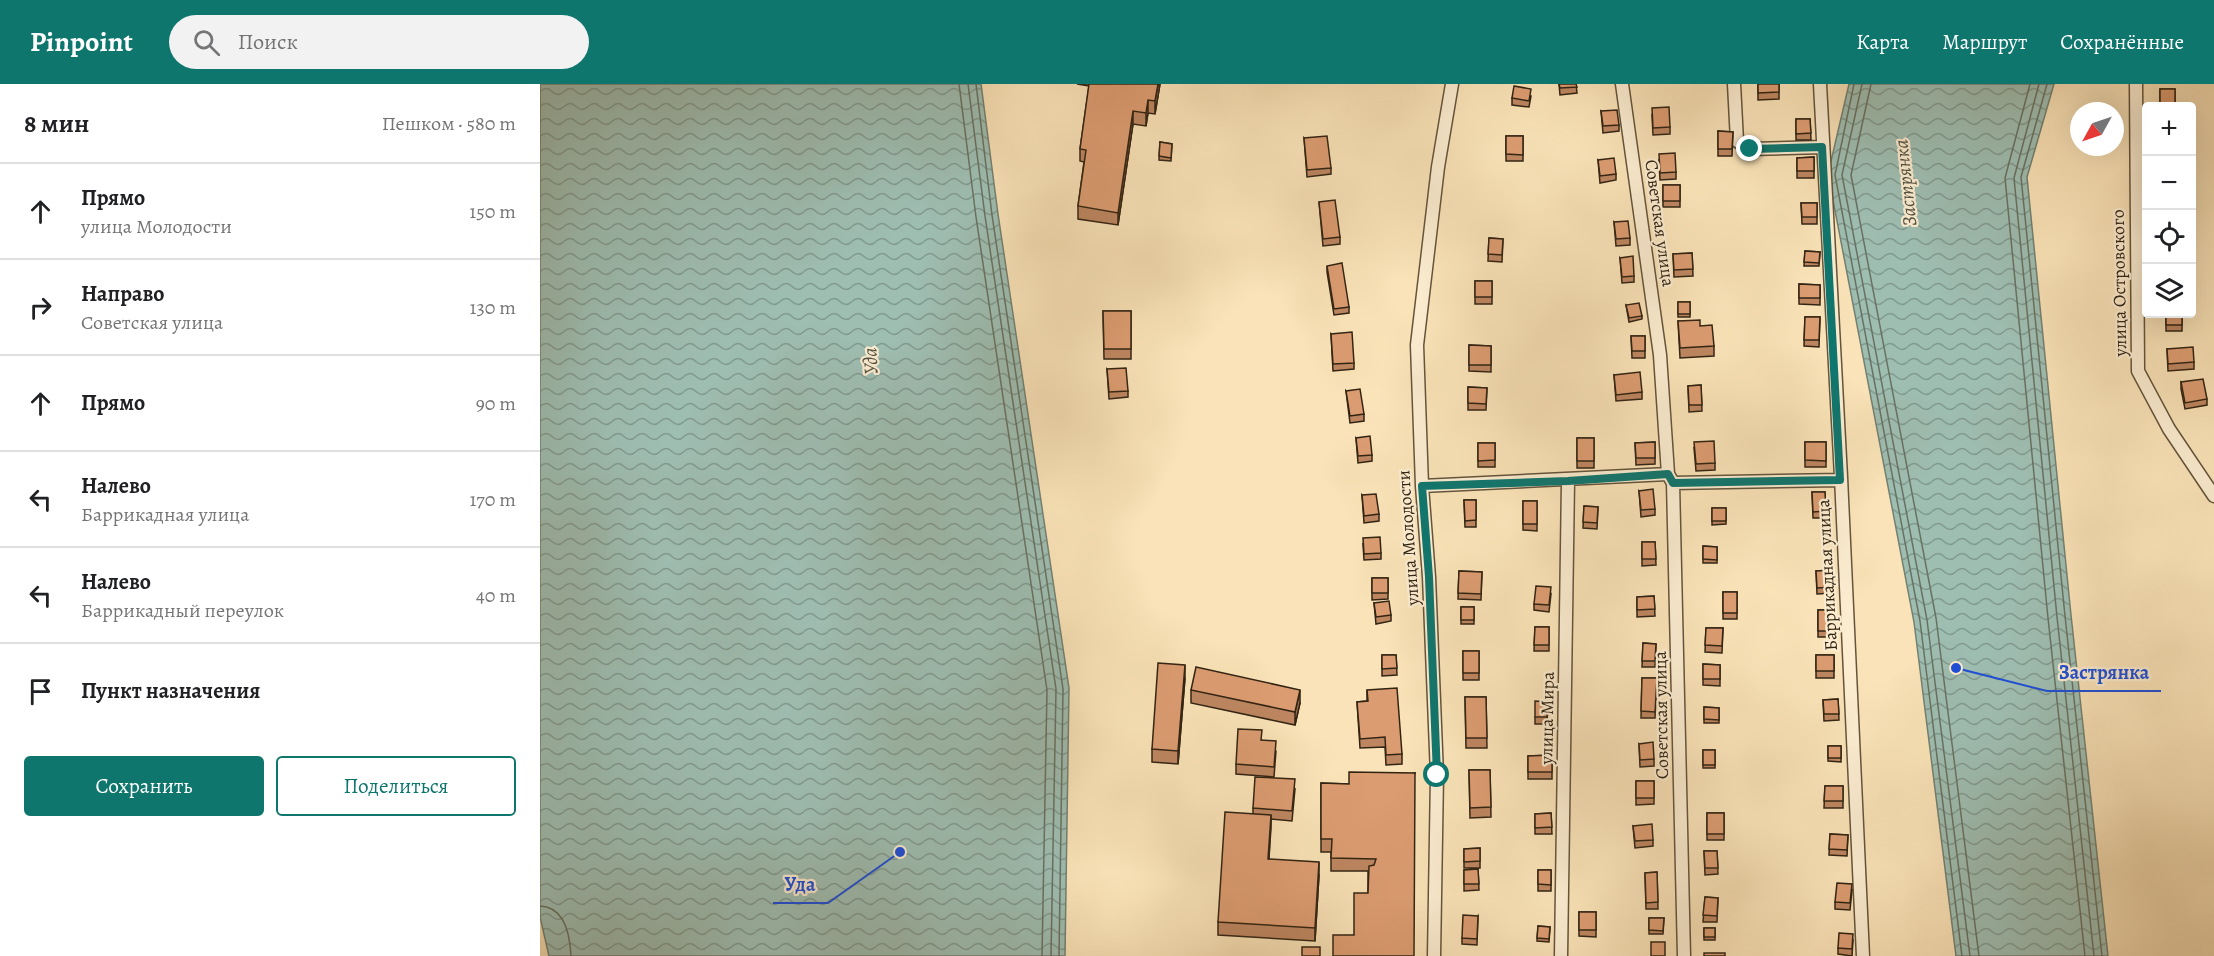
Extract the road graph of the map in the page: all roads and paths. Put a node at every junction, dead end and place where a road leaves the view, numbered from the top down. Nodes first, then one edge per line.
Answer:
1 (1452, 84) edge
2 (1622, 84) edge
3 (1734, 84) edge
4 (1820, 84) edge
5 (2136, 84) edge
6 (1822, 147) junction
7 (1671, 478) junction
8 (1840, 480) junction
9 (1568, 481) junction
10 (1422, 486) junction
11 (2214, 496) edge
12 (1434, 956) edge
13 (1561, 956) edge
14 (1684, 956) edge
15 (1863, 956) edge

1 - 10 street, улица Молодости
2 - 7 street, Советская улица
3 - 6 street
4 - 6 street, Баррикадная улица
5 - 11 street, улица Островского
6 - 8 street, Баррикадная улица
7 - 8 street
7 - 9 street
7 - 14 street, Советская улица
8 - 15 street, Баррикадная улица
9 - 10 street
9 - 13 street, улица Мира
10 - 12 street, улица Молодости

